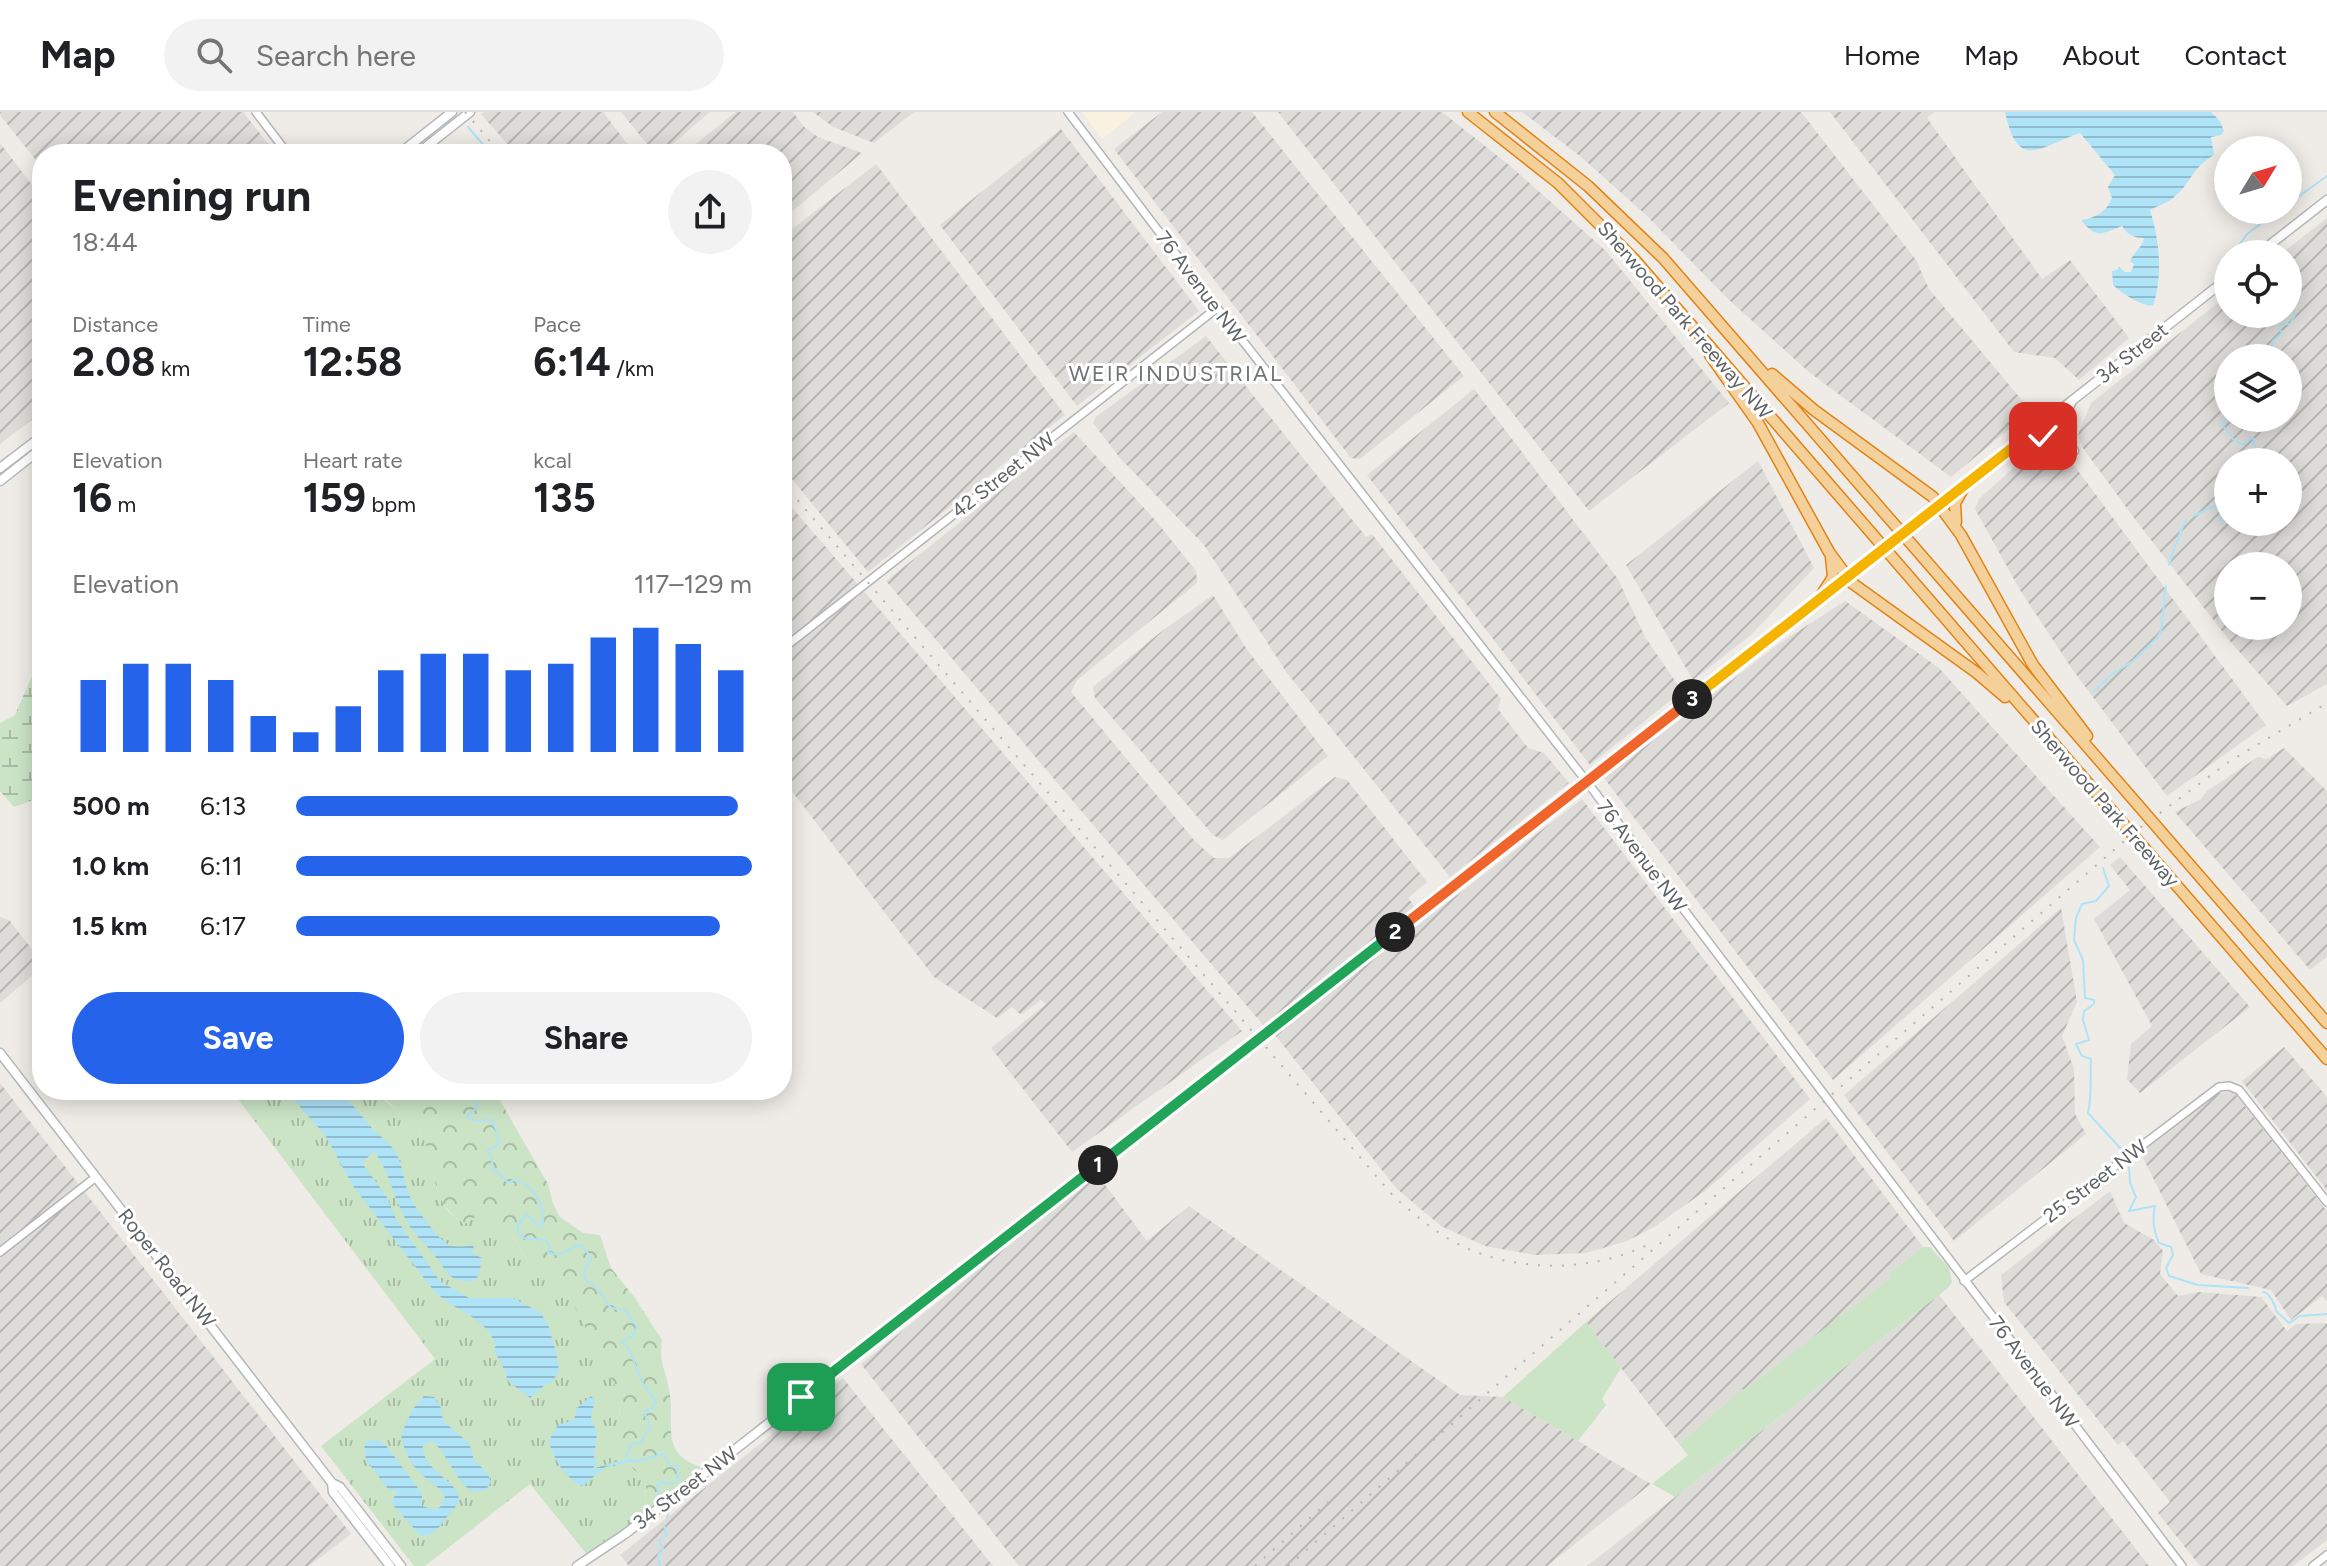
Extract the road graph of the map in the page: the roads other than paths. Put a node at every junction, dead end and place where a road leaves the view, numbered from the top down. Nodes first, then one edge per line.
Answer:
1 (256, 112) edge
2 (452, 112) edge
3 (470, 112) edge
4 (1068, 112) edge
5 (1468, 112) edge
6 (1495, 112) edge
7 (280, 144) edge
8 (412, 144) edge
9 (430, 144) edge
10 (2327, 200) edge
11 (2276, 240) edge
12 (2214, 289) edge
13 (1669, 298) junction
14 (1217, 308) junction
15 (1743, 348) junction
16 (2074, 399) junction
17 (32, 444) edge
18 (2017, 444) junction
19 (32, 456) edge
20 (0, 468) edge
21 (0, 481) edge
22 (1965, 485) junction
23 (1940, 505) junction
24 (1901, 533) joint
25 (1961, 535) junction
26 (1883, 547) joint
27 (1829, 552) junction
28 (1848, 577) junction
29 (1819, 599) junction
30 (792, 641) edge
31 (2041, 730) junction
32 (1587, 782) junction
33 (2125, 790) junction
34 (2286, 976) junction
35 (2327, 1016) edge
36 (2327, 1023) edge
37 (0, 1053) edge
38 (2327, 1059) edge
39 (32, 1094) edge
40 (36, 1100) edge
41 (96, 1177) junction
42 (2327, 1202) edge
43 (0, 1252) edge
44 (1964, 1281) junction
45 (332, 1483) junction
46 (2327, 1555) edge
47 (390, 1566) edge
48 (401, 1566) edge
49 (577, 1566) edge
50 (2182, 1566) edge
51 (2313, 1566) edge

1 - 7 street
2 - 8 main road
3 - 9 main road
4 - 14 street, 76 Avenue NW
5 - 13 highway, Sherwood Park Freeway NW
6 - 15 highway, Sherwood Park Freeway NW
10 - 11 main road
12 - 16 main road, 34 Street
13 - 26 highway, Sherwood Park Freeway NW
13 - 27 highway
14 - 30 street, 42 Street NW
14 - 32 street, 76 Avenue NW
15 - 23 highway
15 - 24 highway, Sherwood Park Freeway NW
16 - 18 main road, 34 Street
16 - 18 main road
17 - 20 main road
18 - 22 main road, 34 Street
19 - 21 main road
22 - 23 main road, 34 Street
22 - 25 highway
23 - 25 highway
23 - 28 main road, 34 Street, bridge
24 - 33 highway, Sherwood Park Freeway
25 - 33 highway
26 - 31 highway, Sherwood Park Freeway
27 - 28 highway
27 - 29 highway
28 - 29 main road, 34 Street NW
28 - 31 highway
29 - 32 main road, 34 Street NW
31 - 38 highway, Sherwood Park Freeway, bridge
32 - 44 street, 76 Avenue NW
32 - 49 main road, 34 Street NW
33 - 34 highway, Sherwood Park Freeway, bridge
34 - 35 highway
34 - 36 highway, Sherwood Park Freeway
37 - 39 main road, Roper Road NW
40 - 41 main road, Roper Road NW
41 - 43 street
41 - 45 main road, Roper Road NW
42 - 44 street, 25 Street NW
44 - 50 street, 76 Avenue NW
45 - 47 main road, Roper Road NW
45 - 48 main road, Roper Road NW
46 - 51 street

